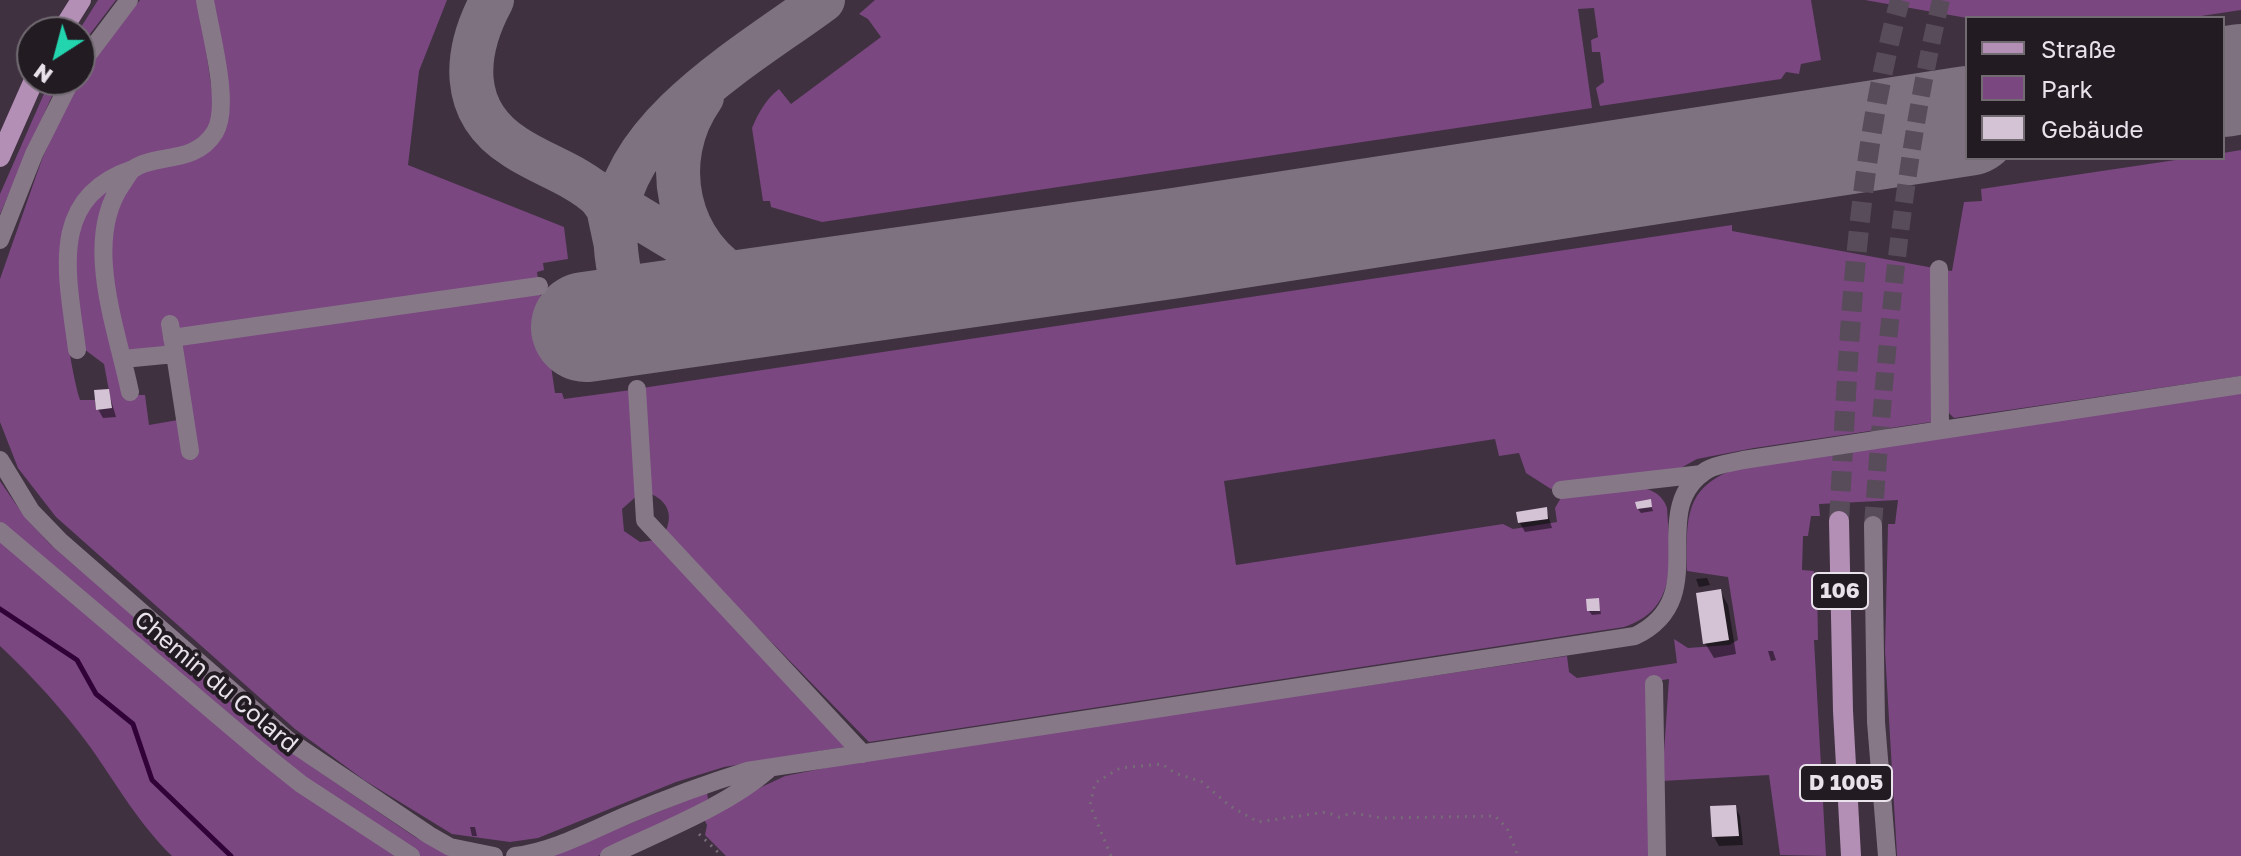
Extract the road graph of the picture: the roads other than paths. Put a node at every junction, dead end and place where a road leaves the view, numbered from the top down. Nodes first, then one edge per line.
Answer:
1 (129, 0) edge
2 (205, 0) edge
3 (96, 44) edge
4 (27, 96) edge
5 (63, 96) edge
6 (0, 157) edge
7 (133, 169) junction
8 (0, 240) edge
9 (1939, 269) dead end
10 (539, 286) dead end
11 (172, 339) junction
12 (77, 350) dead end
13 (123, 359) junction
14 (2241, 385) edge
15 (637, 389) dead end
16 (130, 392) dead end
17 (1940, 430) junction
18 (190, 451) dead end
19 (0, 460) edge
20 (1702, 474) junction
21 (1561, 490) dead end
22 (1839, 521) tunnel mouth
23 (1873, 525) tunnel mouth
24 (0, 531) edge
25 (1841, 660) joint
26 (1654, 684) dead end
27 (863, 754) junction
28 (770, 768) junction
29 (411, 856) edge
30 (494, 856) edge
31 (515, 856) edge
32 (609, 856) edge
33 (1657, 856) edge
34 (1851, 856) edge
35 (1887, 856) edge

1 - 3 street
2 - 7 street
4 - 6 main road
5 - 8 street
7 - 12 street
7 - 13 street
9 - 17 street
10 - 11 street
11 - 13 street
11 - 18 street
13 - 16 street
14 - 17 street
15 - 27 street
17 - 20 street
19 - 30 street
20 - 21 street
20 - 27 street
22 - 25 main road, 106
23 - 35 street
24 - 29 street, Chemin du Colard
25 - 34 main road, D 1005
26 - 33 street
27 - 28 street
28 - 31 street
28 - 32 street

